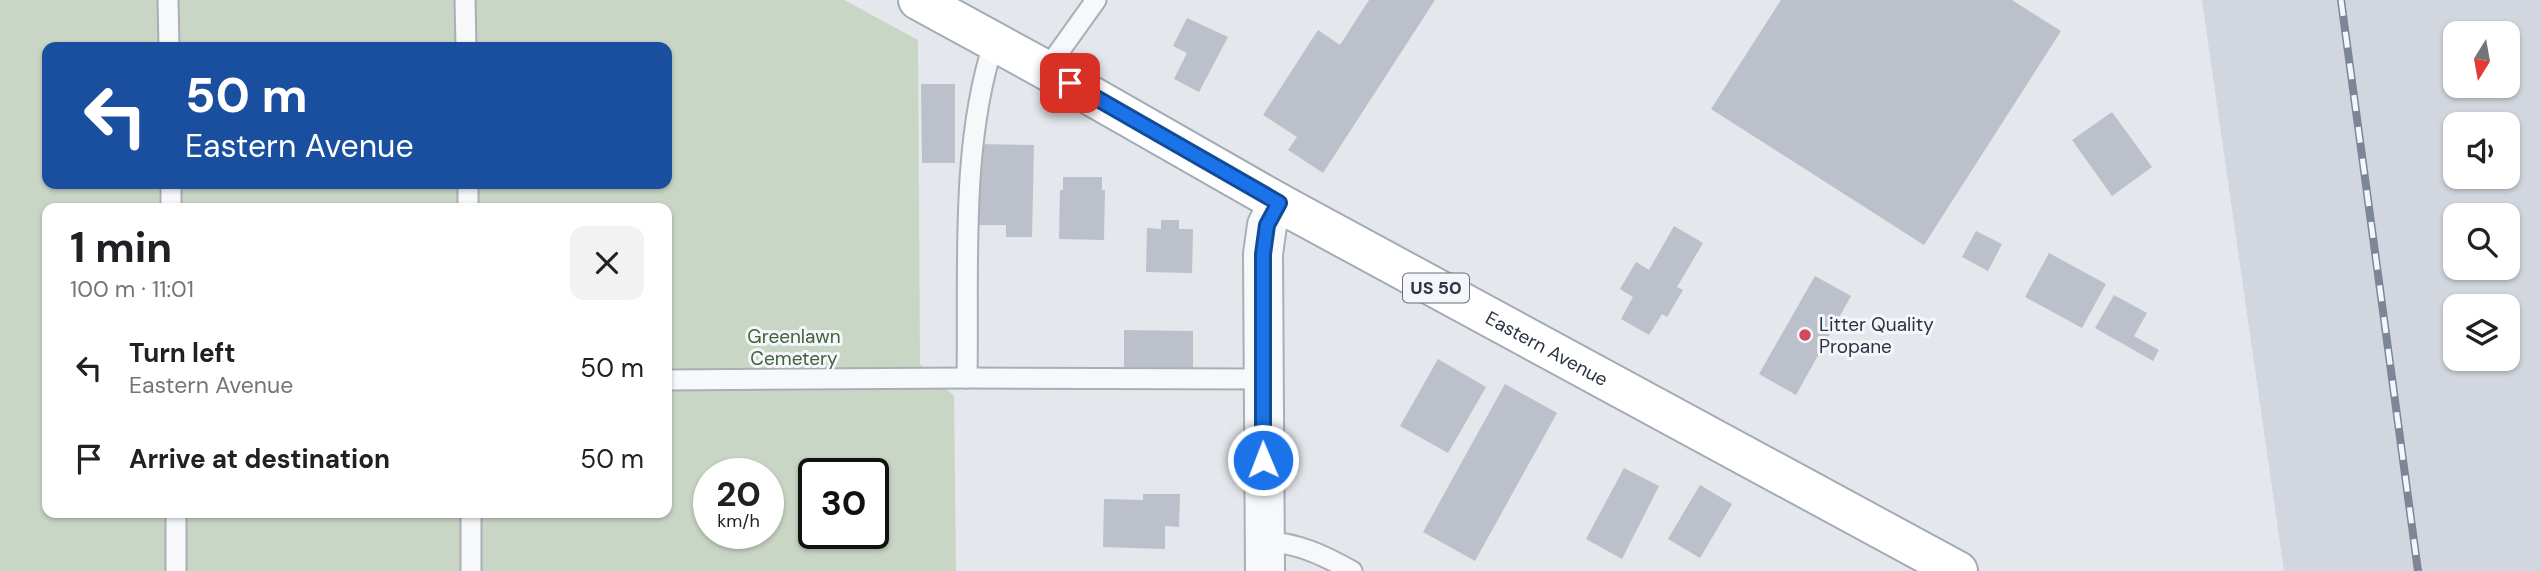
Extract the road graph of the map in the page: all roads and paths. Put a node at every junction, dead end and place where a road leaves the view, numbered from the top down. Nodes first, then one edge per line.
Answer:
1 (168, 0) edge
2 (465, 0) edge
3 (918, 0) edge
4 (1097, 0) edge
5 (994, 41) junction
6 (169, 42) edge
7 (466, 42) edge
8 (1046, 70) junction
9 (1279, 203) junction
10 (967, 378) junction
11 (1262, 379) junction
12 (672, 380) edge
13 (176, 518) edge
14 (471, 518) edge
15 (1264, 556) edge
16 (176, 571) edge
17 (471, 571) edge
18 (1352, 571) edge
19 (1958, 571) edge

1 - 6 lane
2 - 7 lane
3 - 5 main road, Eastern Avenue / US 50
4 - 8 lane
5 - 8 main road, Eastern Avenue / US 50
5 - 10 lane
8 - 9 main road, Eastern Avenue / US 50
9 - 11 street
9 - 19 main road, Eastern Avenue / US 50
10 - 11 lane
10 - 12 lane
11 - 15 street
13 - 16 lane
14 - 17 lane
15 - 18 lane

